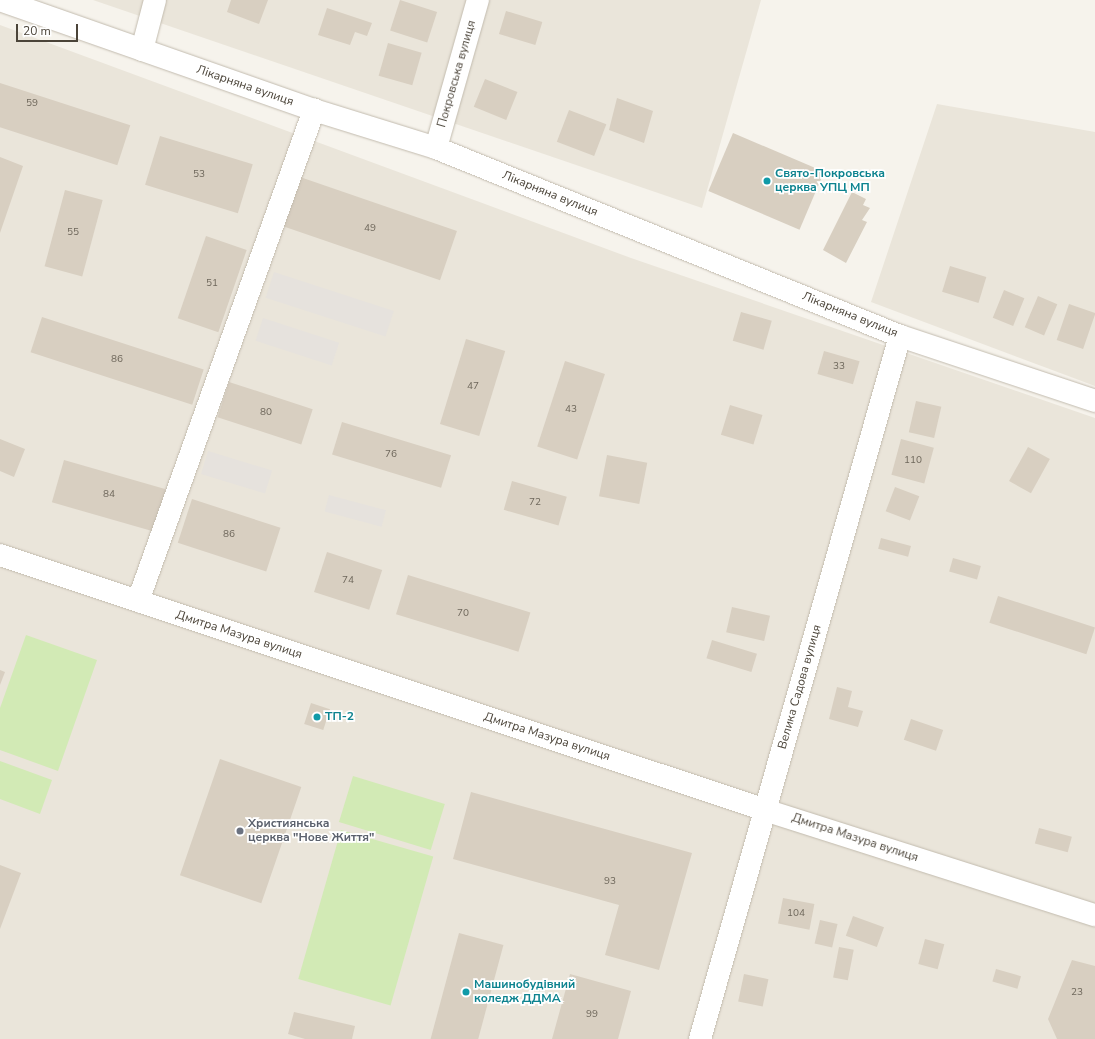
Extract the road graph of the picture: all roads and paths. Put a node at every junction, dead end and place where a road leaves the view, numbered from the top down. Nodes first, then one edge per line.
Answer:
1 (0, 0) edge
2 (155, 0) edge
3 (478, 0) edge
4 (142, 50) junction
5 (314, 110) junction
6 (436, 148) junction
7 (900, 336) junction
8 (1095, 401) edge
9 (0, 555) edge
10 (138, 601) junction
11 (765, 810) junction
12 (1095, 915) edge
13 (700, 1039) edge

1 - 4 street, Лікарняна вулиця
2 - 4 street
3 - 6 street, Покровська вулиця
4 - 5 street, Лікарняна вулиця
5 - 6 street, Лікарняна вулиця
5 - 10 street
6 - 7 street, Лікарняна вулиця
7 - 8 street, Лікарняна вулиця
7 - 11 street, Велика Садова вулиця
9 - 10 street, Дмитра Мазура вулиця
10 - 11 street, Дмитра Мазура вулиця
11 - 12 street, Дмитра Мазура вулиця
11 - 13 street, Велика Садова вулиця

